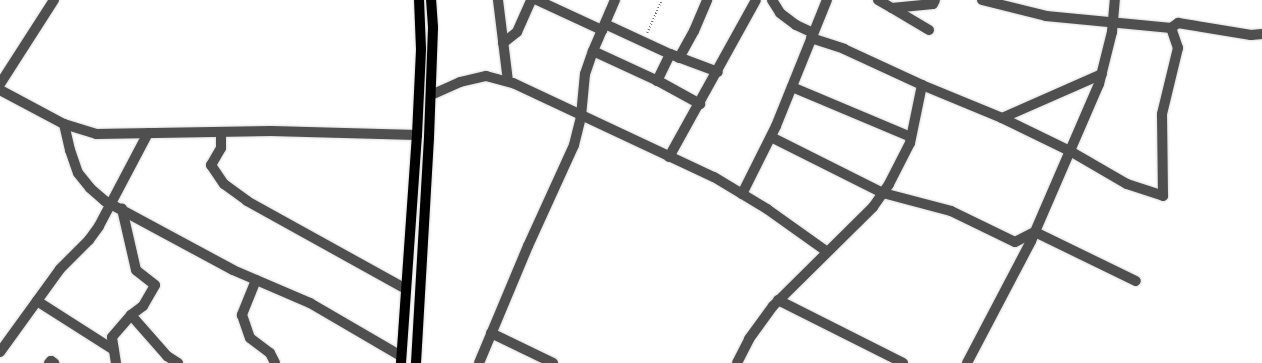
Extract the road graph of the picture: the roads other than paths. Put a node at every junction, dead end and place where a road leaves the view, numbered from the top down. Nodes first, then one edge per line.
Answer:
1 (54, 0) edge
2 (419, 0) edge
3 (431, 0) edge
4 (498, 0) edge
5 (531, 0) edge
6 (537, 0) edge
7 (615, 0) edge
8 (707, 0) edge
9 (756, 0) edge
10 (772, 0) edge
11 (827, 0) edge
12 (878, 0) edge
13 (935, 0) edge
14 (982, 0) edge
15 (1115, 0) edge
16 (892, 8) junction
17 (1112, 23) junction
18 (603, 27) junction
19 (1171, 28) junction
20 (929, 30) dead end
21 (1262, 34) edge
22 (812, 36) junction
23 (503, 44) junction
24 (593, 51) junction
25 (674, 56) junction
26 (718, 72) junction
27 (1102, 74) junction
28 (508, 81) junction
29 (657, 81) junction
30 (0, 84) edge
31 (922, 85) junction
32 (792, 87) junction
33 (0, 90) edge
34 (431, 95) junction
35 (700, 104) junction
36 (581, 116) junction
37 (1002, 118) junction
38 (64, 124) junction
39 (220, 132) junction
40 (148, 133) junction
41 (418, 135) junction
42 (770, 137) junction
43 (911, 137) junction
44 (1070, 152) junction
45 (670, 156) junction
46 (883, 193) junction
47 (742, 194) junction
48 (110, 203) junction
49 (122, 210) junction
50 (1035, 232) junction
51 (826, 251) junction
52 (256, 280) junction
53 (1136, 281) dead end
54 (406, 289) junction
55 (778, 300) junction
56 (37, 301) junction
57 (131, 315) junction
58 (491, 333) junction
59 (114, 350) junction
60 (0, 352) edge
61 (401, 359) edge
62 (742, 362) edge
63 (49, 363) edge
64 (54, 363) edge
65 (116, 363) edge
66 (178, 363) edge
67 (275, 363) edge
68 (416, 363) edge
69 (479, 363) edge
70 (553, 363) edge
71 (902, 363) edge
72 (967, 363) edge

1 - 30 street
2 - 41 main road
3 - 34 main road
4 - 23 street
5 - 23 street
6 - 18 street
7 - 18 street
8 - 25 street
9 - 26 street
10 - 22 street
11 - 22 street
12 - 16 street
13 - 16 street
14 - 17 street
15 - 17 street
16 - 20 street
17 - 19 street
17 - 27 street
18 - 24 street
18 - 25 street
19 - 21 street
19 - 44 street
22 - 31 street
22 - 32 street
23 - 28 street
24 - 29 street
24 - 36 street
25 - 26 street
25 - 29 street
26 - 35 street
27 - 37 street
27 - 44 street
28 - 34 street
28 - 36 street
29 - 35 street
31 - 37 street
31 - 43 street
32 - 42 street
32 - 43 street
33 - 38 street
34 - 68 main road
35 - 45 street
36 - 45 street
36 - 58 street
37 - 44 street
38 - 40 street
38 - 48 street
39 - 40 street
39 - 41 street
39 - 54 street
40 - 48 street
41 - 54 main road
42 - 46 street
42 - 47 street
43 - 46 street
44 - 50 street
45 - 47 street
46 - 50 street
46 - 51 street
47 - 51 street
48 - 49 street
48 - 56 street
49 - 52 street
49 - 57 street
50 - 53 street
50 - 72 street
51 - 55 street
52 - 61 street
52 - 67 street
54 - 61 main road
55 - 62 street
55 - 71 street
56 - 59 street
56 - 60 street
57 - 59 street
57 - 66 street
58 - 69 street
58 - 70 street
59 - 65 street
63 - 64 street

